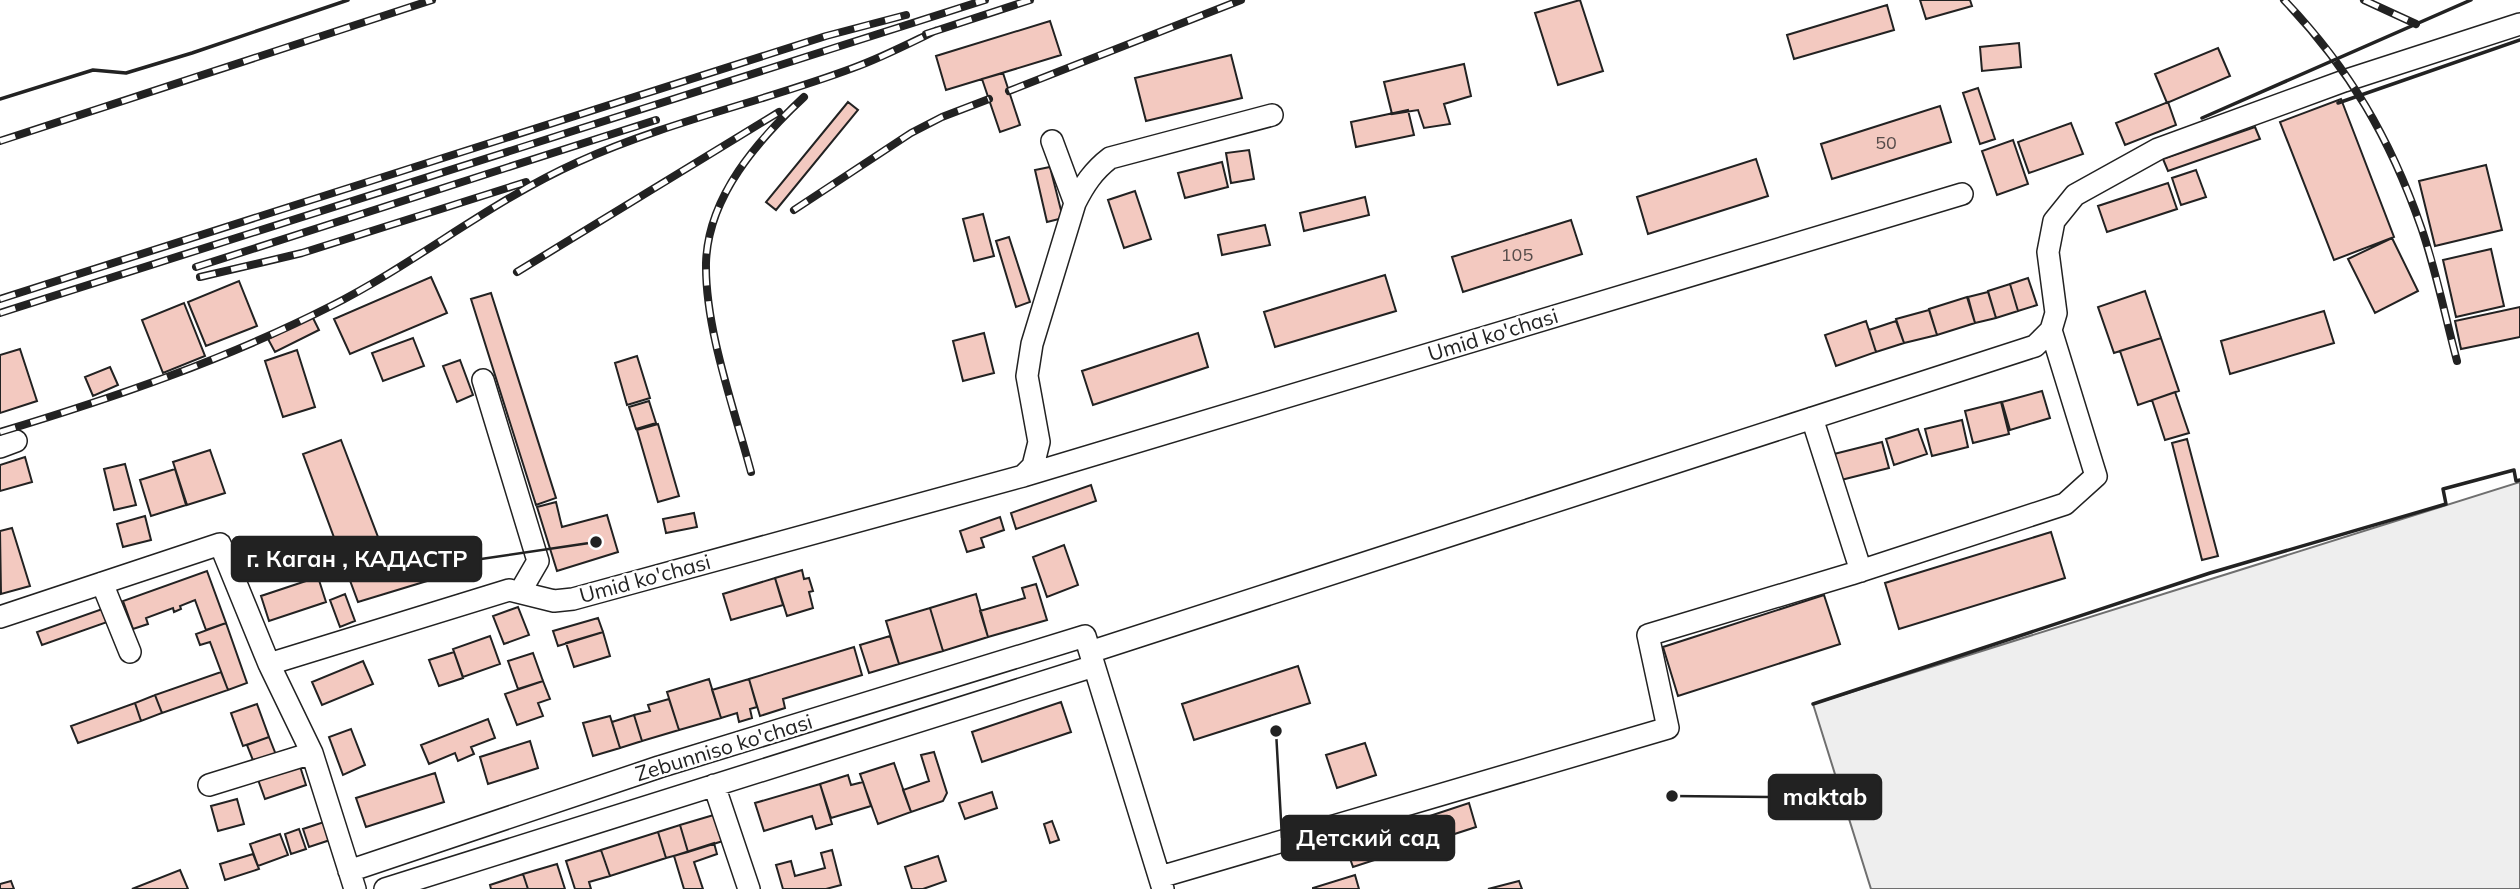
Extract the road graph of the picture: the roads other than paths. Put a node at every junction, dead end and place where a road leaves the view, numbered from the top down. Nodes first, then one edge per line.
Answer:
1 (2520, 24) edge
2 (1272, 115) dead end
3 (1052, 141) dead end
4 (1962, 194) dead end
5 (1075, 203) junction
6 (2051, 330) junction
7 (483, 380) dead end
8 (1812, 418) junction
9 (1023, 476) junction
10 (1861, 571) junction
11 (102, 583) junction
12 (520, 592) junction
13 (0, 617) edge
14 (130, 652) dead end
15 (1092, 659) junction
16 (269, 664) junction
17 (312, 753) junction
18 (209, 785) dead end
19 (714, 785) junction
20 (350, 883) edge
21 (1161, 883) edge
22 (385, 889) edge
23 (749, 889) edge

1 - 6 street
2 - 5 street
3 - 5 street
4 - 9 street, Umid ko'chasi
5 - 9 street
6 - 8 street
6 - 10 street
7 - 12 street
8 - 10 street
8 - 15 street
9 - 12 street, Umid ko'chasi
10 - 21 street
11 - 13 street
11 - 14 street
11 - 16 street
12 - 16 street, Umid ko'chasi
15 - 19 street, Zebunniso ko'chasi
15 - 20 street, Zebunniso ko'chasi
15 - 21 street
16 - 17 street
17 - 18 street
17 - 20 street
19 - 22 street, Zebunniso ko'chasi
19 - 23 street

